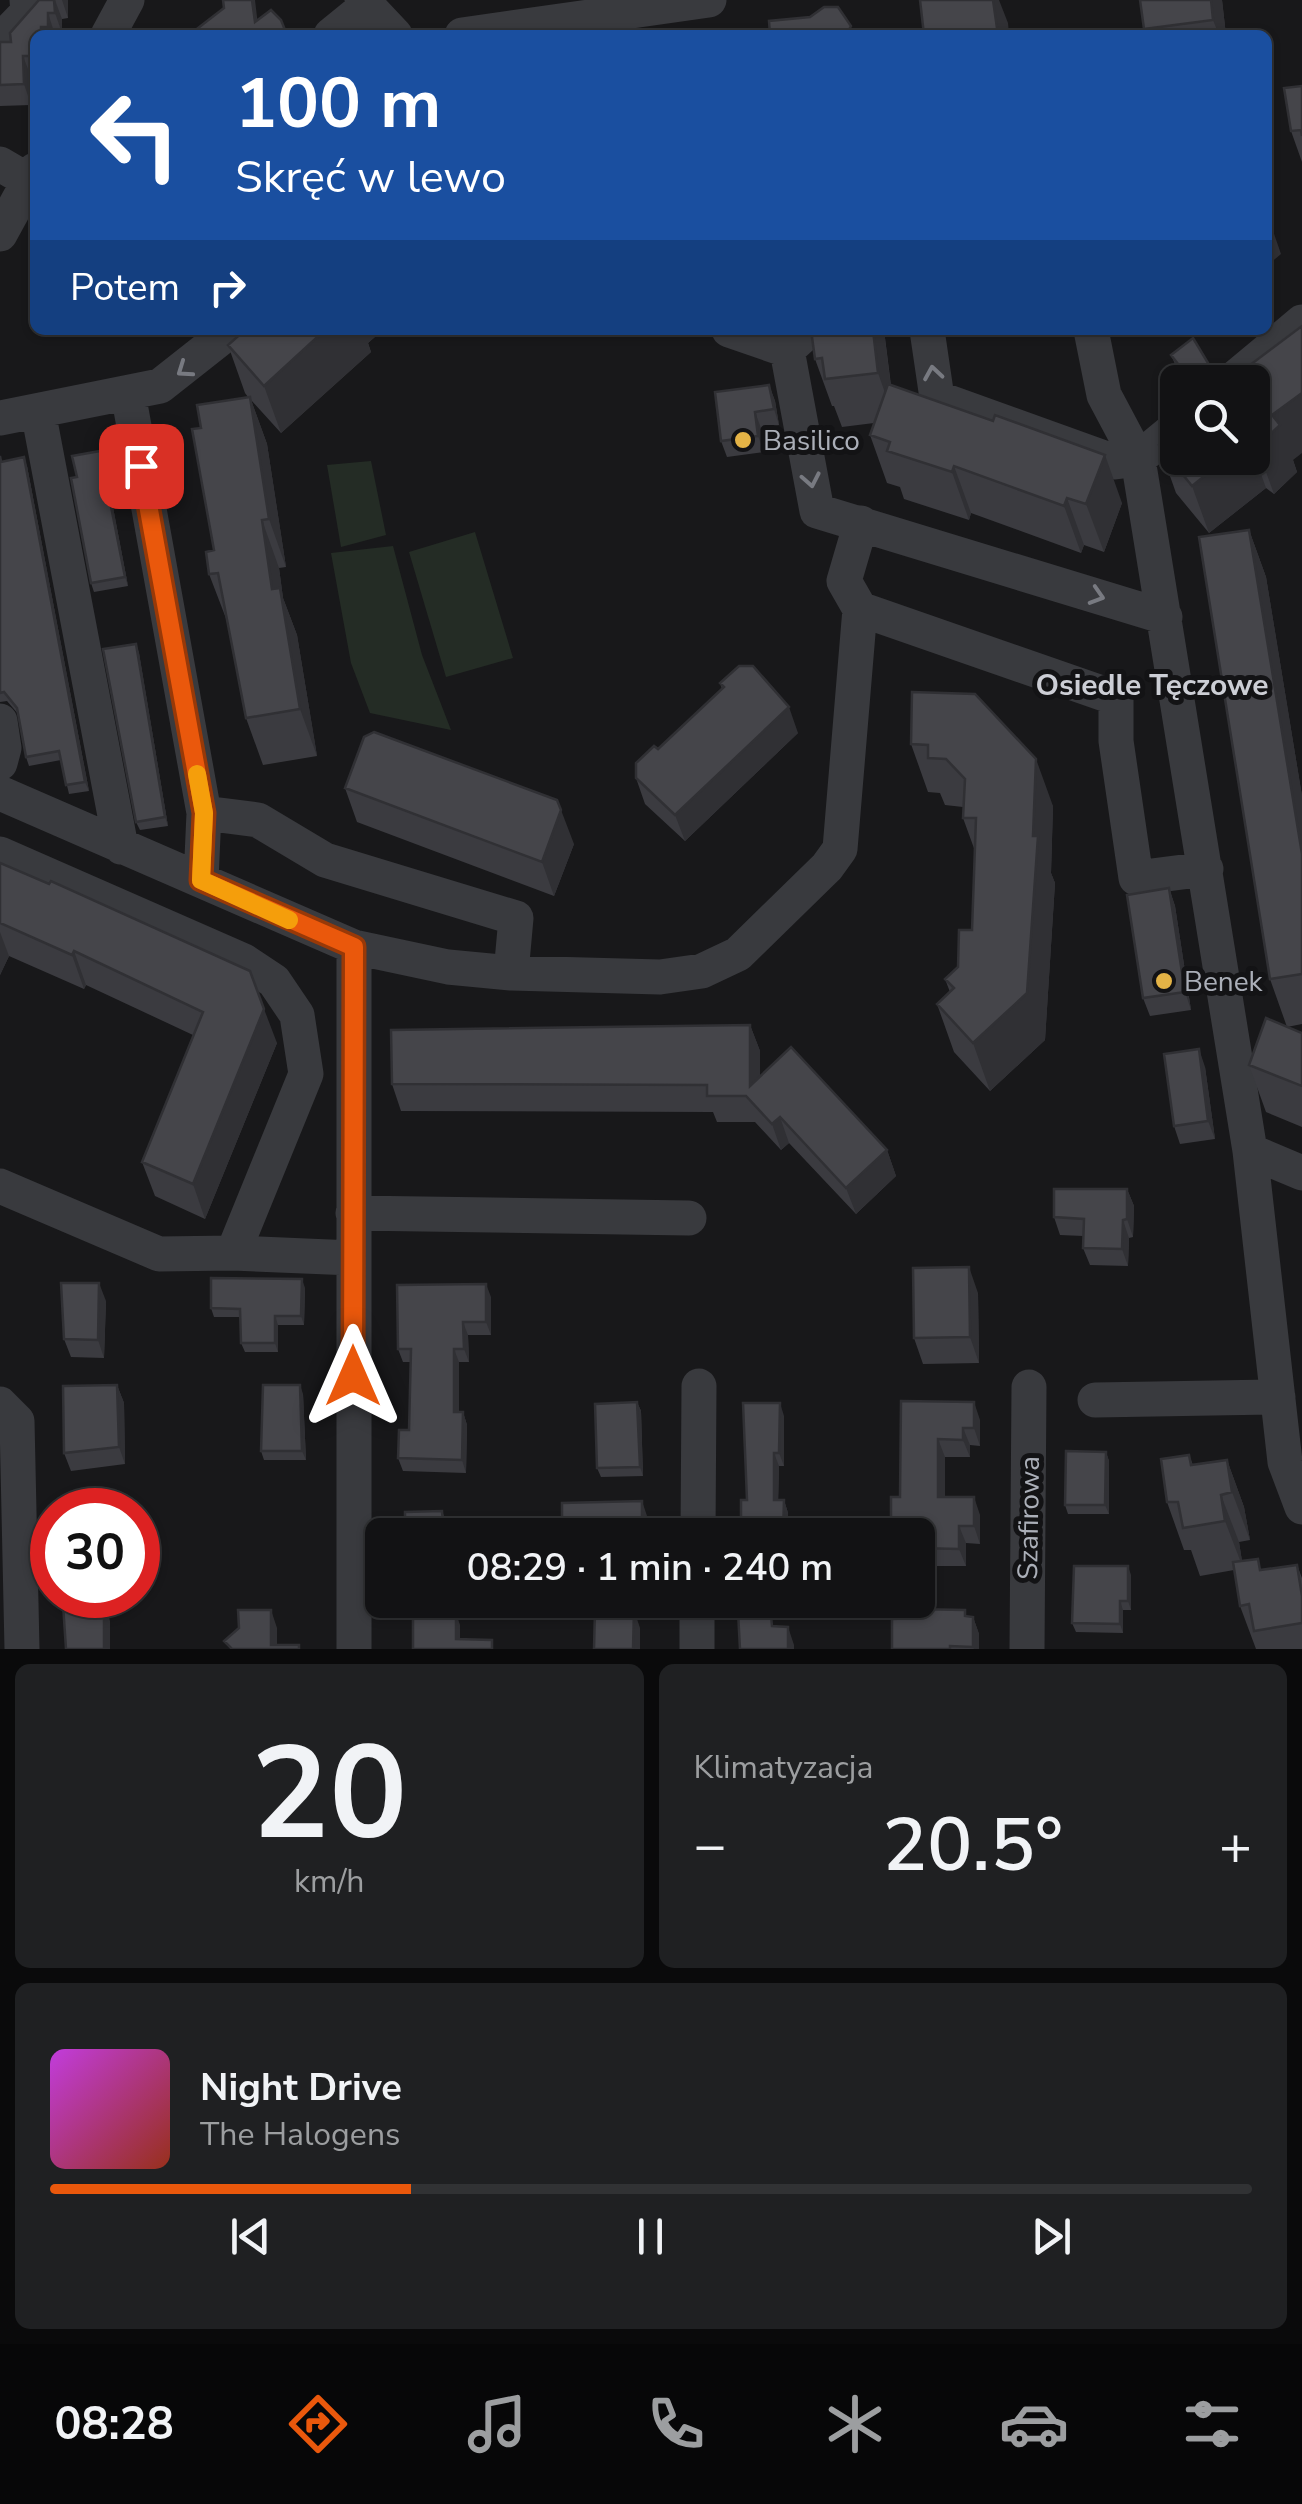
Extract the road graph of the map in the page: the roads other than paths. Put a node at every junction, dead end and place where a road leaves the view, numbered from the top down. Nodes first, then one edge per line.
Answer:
1 (27, 0) edge
2 (127, 0) edge
3 (709, 0) edge
4 (365, 3) edge
5 (111, 30) edge
6 (336, 30) edge
7 (390, 30) edge
8 (497, 30) edge
9 (0, 41) edge
10 (21, 171) edge
11 (0, 234) edge
12 (1302, 322) edge
13 (226, 335) edge
14 (764, 335) edge
15 (928, 335) edge
16 (1093, 335) edge
17 (798, 340) edge
18 (1250, 365) edge
19 (128, 392) junction
20 (38, 411) junction
21 (0, 418) edge
22 (1160, 441) edge
23 (1138, 459) junction
24 (861, 522) junction
25 (860, 610) junction
26 (1165, 617) junction
27 (0, 721) edge
28 (0, 762) edge
29 (0, 794) edge
30 (204, 813) junction
31 (120, 847) junction
32 (0, 854) edge
33 (1206, 869) junction
34 (201, 880) junction
35 (354, 947) junction
36 (511, 973) junction
37 (1250, 1150) junction
38 (1302, 1173) edge
39 (0, 1186) edge
40 (353, 1213) junction
41 (689, 1218) dead end
42 (233, 1253) junction
43 (353, 1258) junction
44 (698, 1386) dead end
45 (1029, 1387) dead end
46 (1278, 1398) junction
47 (1095, 1400) dead end
48 (0, 1404) edge
49 (1302, 1507) edge
50 (698, 1518) edge
51 (697, 1618) edge
52 (22, 1649) edge
53 (354, 1649) edge
54 (697, 1649) edge
55 (1026, 1649) edge

1 - 9 street
2 - 5 street
3 - 8 street
4 - 6 street
4 - 7 street
10 - 11 street
12 - 18 street
13 -> 19 street
14 - 17 street
23 -> 15 street
16 - 23 street
17 -> 24 street
19 - 20 street
19 - 30 street
20 - 21 street
20 - 31 street
22 - 23 street
23 - 26 street
24 - 25 street
24 -> 26 street
25 - 33 street
25 - 36 street
26 - 33 street
27 - 28 street
29 - 31 street
30 - 34 street
30 - 36 street
31 - 34 street
32 - 42 street
33 - 37 street
34 - 35 street
35 - 36 street
35 - 40 street
37 - 38 street
37 - 46 street
39 - 42 street
40 - 41 street
40 - 43 street
42 - 43 street
43 - 53 street
44 - 50 street
45 - 55 street, Szafirowa
46 - 47 street
46 - 49 street
48 - 52 street
51 - 54 street

